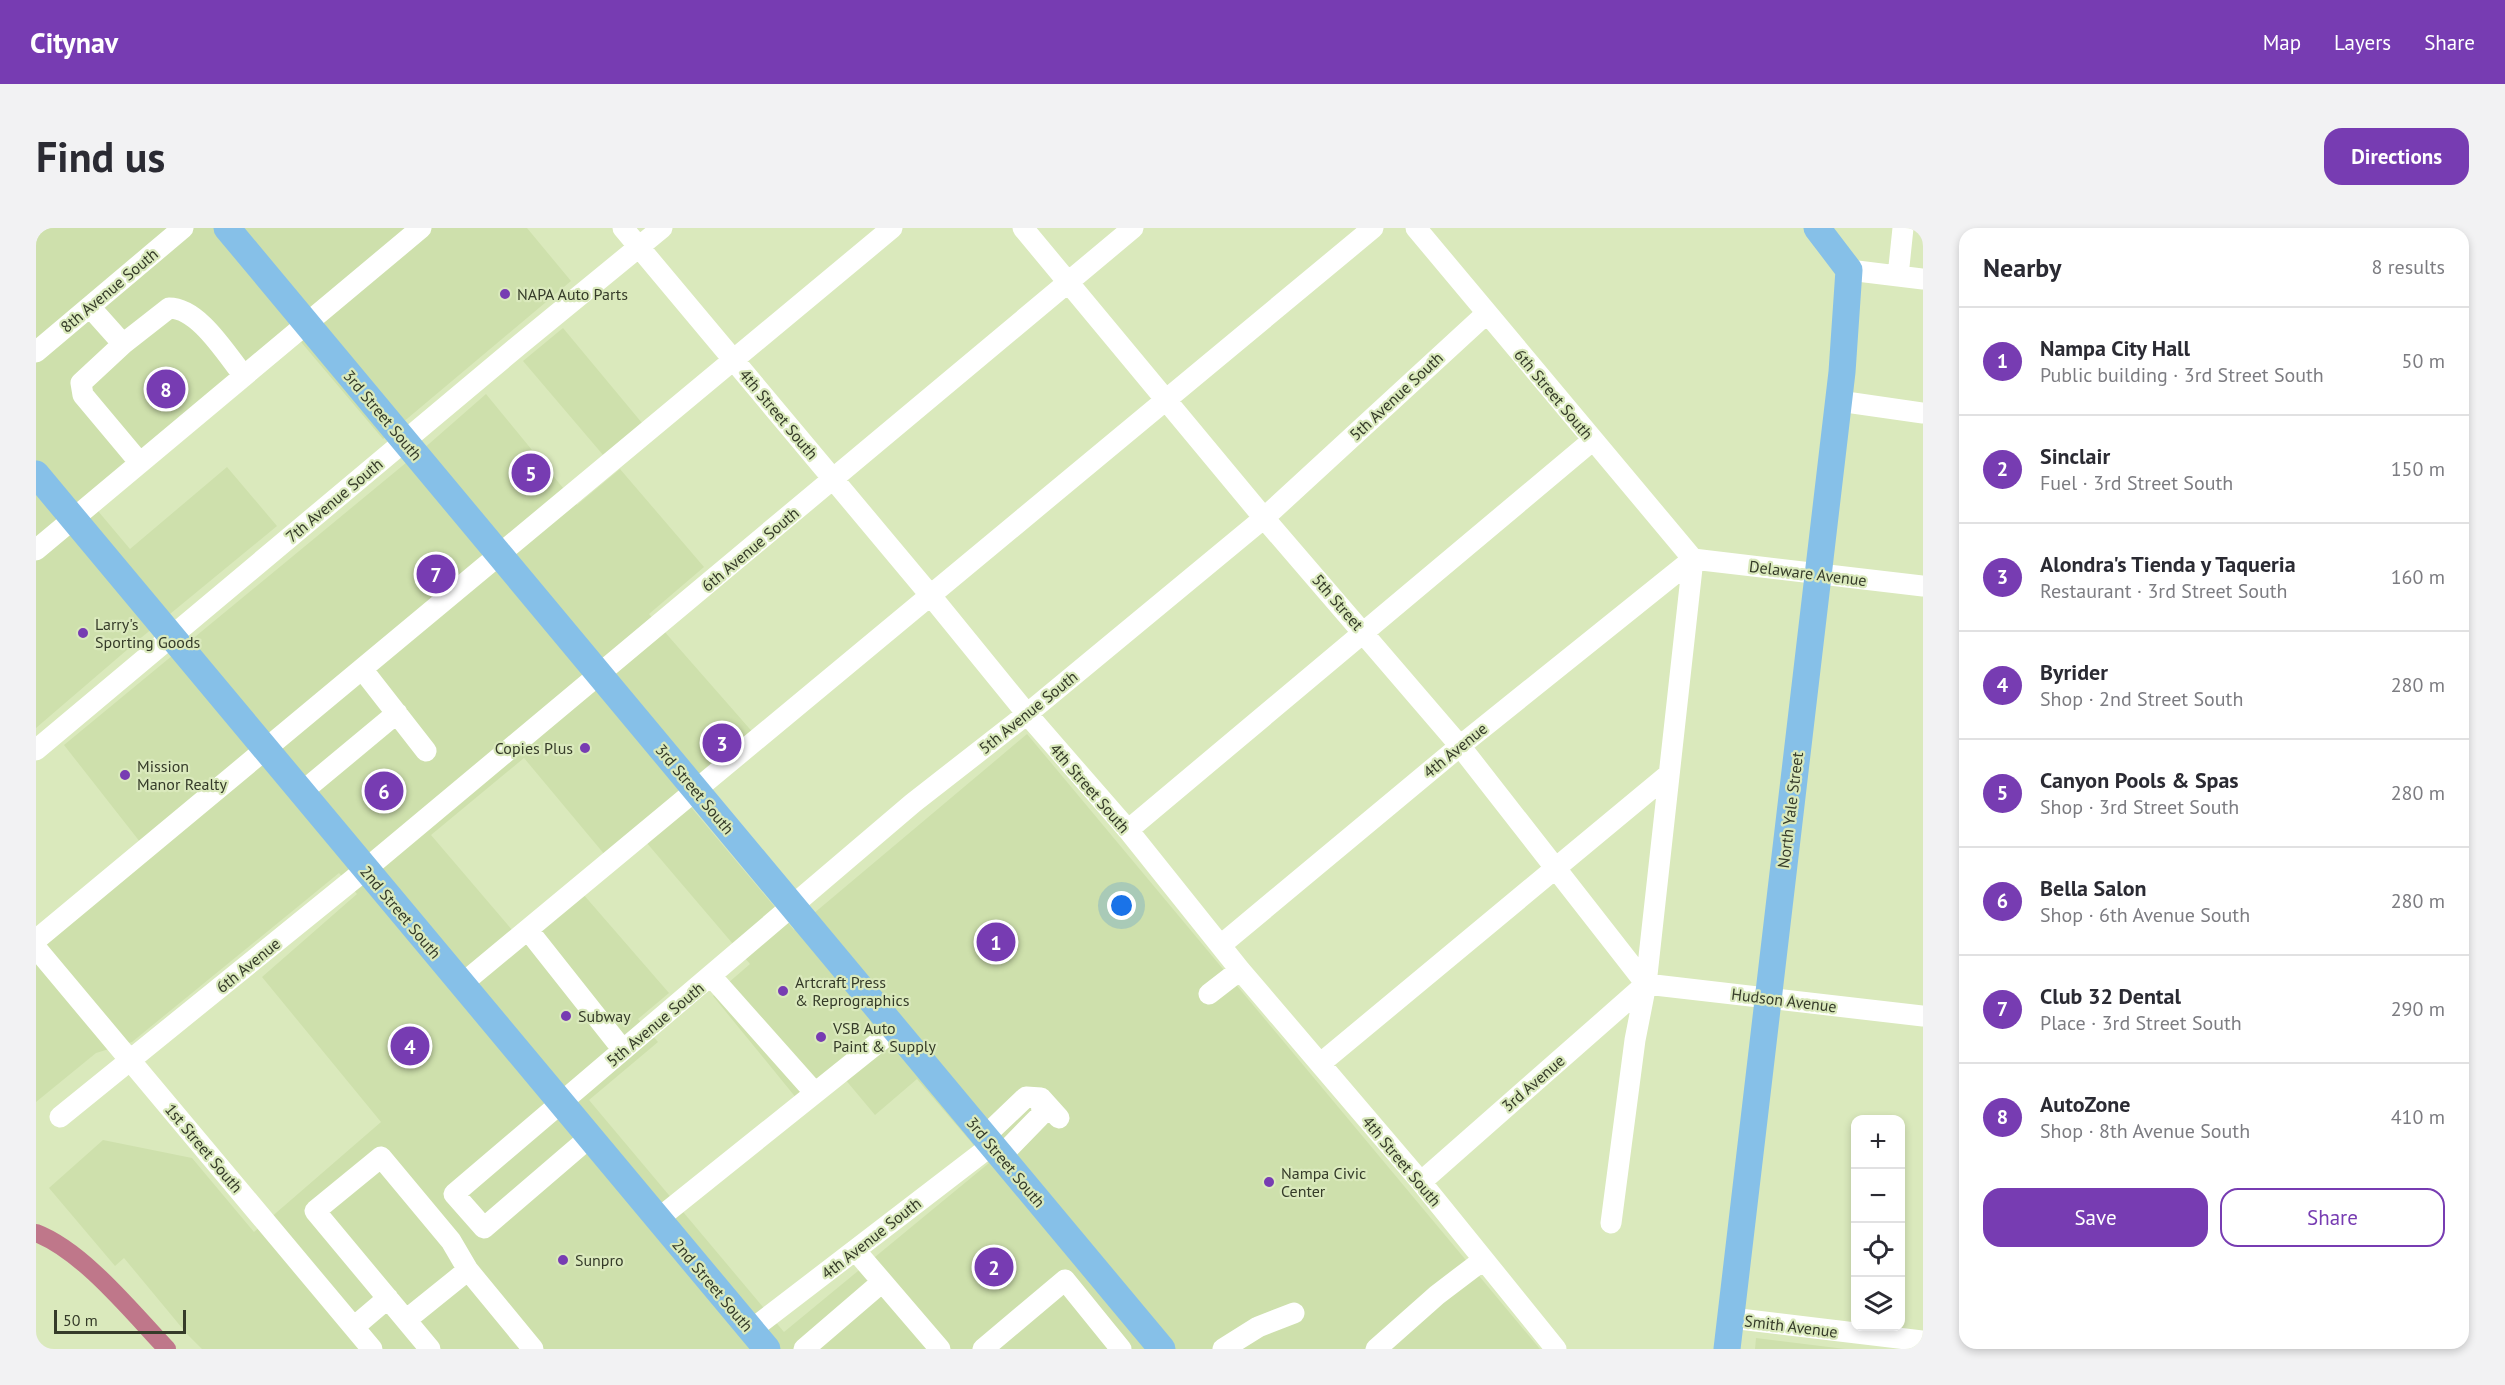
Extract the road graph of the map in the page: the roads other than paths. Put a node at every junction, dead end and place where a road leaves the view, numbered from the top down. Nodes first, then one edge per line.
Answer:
1 (183, 228) edge
2 (227, 228) edge
3 (421, 228) edge
4 (623, 228) edge
5 (662, 228) edge
6 (892, 228) edge
7 (1023, 228) edge
8 (1133, 228) edge
9 (1373, 228) edge
10 (1416, 228) edge
11 (1817, 228) edge
12 (1903, 228) edge
13 (639, 247) junction
14 (1849, 270) junction
15 (1898, 276) junction
16 (1923, 279) edge
17 (1068, 283) junction
18 (90, 306) junction
19 (1487, 313) junction
20 (307, 323) junction
21 (123, 344) junction
22 (36, 352) edge
23 (734, 361) junction
24 (244, 376) junction
25 (1168, 400) junction
26 (1839, 401) junction
27 (1923, 413) edge
28 (1593, 440) junction
29 (405, 441) junction
30 (140, 463) junction
31 (834, 478) junction
32 (40, 486) edge
33 (1264, 518) junction
34 (74, 519) junction
35 (36, 550) edge
36 (499, 554) junction
37 (1693, 559) junction
38 (1818, 574) junction
39 (1923, 586) edge
40 (931, 596) junction
41 (1363, 631) junction
42 (171, 635) junction
43 (362, 669) junction
44 (599, 674) junction
45 (397, 713) junction
46 (1027, 714) junction
47 (1460, 746) junction
48 (265, 749) junction
49 (36, 750) edge
50 (426, 751) dead end
51 (1669, 774) junction
52 (697, 791) junction
53 (302, 792) junction
54 (1128, 830) junction
55 (1555, 868) junction
56 (366, 869) junction
57 (793, 906) junction
58 (528, 930) junction
59 (36, 940) edge
60 (1221, 945) junction
61 (36, 948) edge
62 (1240, 970) junction
63 (711, 976) junction
64 (462, 984) junction
65 (1646, 984) junction
66 (1209, 994) dead end
67 (1768, 998) junction
68 (1923, 1016) edge
69 (895, 1029) junction
70 (623, 1050) junction
71 (130, 1060) junction
72 (1321, 1063) junction
73 (815, 1093) junction
74 (561, 1103) junction
75 (60, 1117) dead end
76 (1059, 1118) dead end
77 (590, 1137) junction
78 (992, 1146) junction
79 (1421, 1182) junction
80 (476, 1218) junction
81 (658, 1220) junction
82 (1611, 1222) dead end
83 (451, 1241) junction
84 (855, 1250) junction
85 (1483, 1260) junction
86 (468, 1270) junction
87 (882, 1282) junction
88 (1110, 1286) junction
89 (388, 1299) junction
90 (1086, 1306) junction
91 (1294, 1313) dead end
92 (1731, 1318) junction
93 (406, 1320) junction
94 (354, 1327) junction
95 (759, 1340) edge
96 (1849, 1341) edge
97 (1923, 1341) edge
98 (372, 1349) edge
99 (430, 1349) edge
100 (532, 1349) edge
101 (804, 1349) edge
102 (940, 1349) edge
103 (982, 1349) edge
104 (1121, 1349) edge
105 (1162, 1349) edge
106 (1223, 1349) edge
107 (1376, 1349) edge
108 (1556, 1349) edge
109 (1727, 1349) edge

1 - 18 street, 8th Avenue South
2 - 20 main road, 3rd Street South
3 - 20 street
4 - 13 street, 4th Street South
5 - 13 street, 7th Avenue South
6 - 23 street
7 - 17 street, 5th Street
8 - 17 street, 6th Avenue South
9 - 25 street
10 - 19 street, 6th Street South
11 - 14 main road
12 - 15 street
13 - 23 street, 4th Street South
13 - 29 street, 7th Avenue South
14 - 15 street
14 - 26 main road, North Yale Street
15 - 16 street
17 - 25 street, 5th Street
17 - 31 street, 6th Avenue South
18 - 21 street
18 - 22 street, 8th Avenue South
19 - 28 street, 6th Street South
19 - 33 street, 5th Avenue South
20 - 24 street
20 - 29 main road, 3rd Street South
21 - 24 street
21 - 30 street
23 - 31 street, 4th Street South
23 - 36 street
24 - 30 street
25 - 33 street, 5th Street
25 - 40 street
26 - 27 street
26 - 38 main road, North Yale Street
28 - 37 street, 6th Street South
28 - 41 street
29 - 36 main road, 3rd Street South
29 - 42 street, 7th Avenue South
30 - 34 street
31 - 40 street, 4th Street South
31 - 44 street, 6th Avenue South
32 - 34 main road, 2nd Street South
33 - 41 street, 5th Street
33 - 46 street, 5th Avenue South
34 - 35 street
34 - 42 main road, 2nd Street South
36 - 43 street
36 - 44 main road, 3rd Street South
37 - 38 street, Delaware Avenue
37 - 47 street, 4th Avenue
37 - 51 street
38 - 39 street, Delaware Avenue
38 - 67 main road, North Yale Street
40 - 46 street, 4th Street South
40 - 52 street
41 - 47 street, 5th Street
41 - 54 street
42 - 48 main road, 2nd Street South
42 - 49 street, 7th Avenue South
43 - 45 street
43 - 48 street
44 - 52 main road, 3rd Street South
44 - 56 street, 6th Avenue South
45 - 50 street
45 - 53 street
46 - 54 street, 4th Street South
46 - 57 street, 5th Avenue South
47 - 55 street, 5th Street
47 - 60 street, 4th Avenue
48 - 53 main road, 2nd Street South
48 - 59 street
51 - 55 street
51 - 65 street
52 - 57 main road, 3rd Street South
52 - 58 street
53 - 56 main road, 2nd Street South
54 - 60 street, 4th Street South
55 - 65 street, 5th Street
55 - 72 street
56 - 64 main road, 2nd Street South
56 - 71 street, 6th Avenue
57 - 63 street, 5th Avenue South
57 - 69 main road, 3rd Street South
58 - 64 street
58 - 70 street
60 - 62 street, 4th Street South
61 - 71 street, 1st Street South
62 - 66 street
62 - 72 street, 4th Street South
63 - 70 street, 5th Avenue South
63 - 73 street
64 - 74 main road, 2nd Street South
65 - 67 street, Hudson Avenue
65 - 79 street, 3rd Avenue
65 - 82 street
67 - 68 street, Hudson Avenue
67 - 92 main road, North Yale Street
69 - 73 street
69 - 78 main road, 3rd Street South
70 - 74 street, 5th Avenue South
71 - 75 street, 6th Avenue
71 - 94 street, 1st Street South
72 - 79 street, 4th Street South
73 - 81 street
74 - 77 main road, 2nd Street South
74 - 80 street, 5th Avenue South
76 - 78 street, 4th Avenue South
77 - 80 street
77 - 81 main road, 2nd Street South
78 - 84 street, 4th Avenue South
78 - 88 main road, 3rd Street South
79 - 85 street, 4th Street South
80 - 83 street
81 - 95 main road, 2nd Street South
83 - 86 street
83 - 89 street
84 - 87 street
84 - 95 street, 4th Avenue South
85 - 107 street
85 - 108 street, 4th Street South
86 - 93 street
86 - 100 street
87 - 101 street
87 - 102 street
88 - 90 street
88 - 105 main road, 3rd Street South
89 - 93 street
89 - 94 street
90 - 103 street
90 - 104 street
91 - 106 street
92 - 96 street, Smith Avenue
92 - 109 main road, North Yale Street
93 - 99 street
94 - 98 street, 1st Street South
96 - 97 street, Smith Avenue

